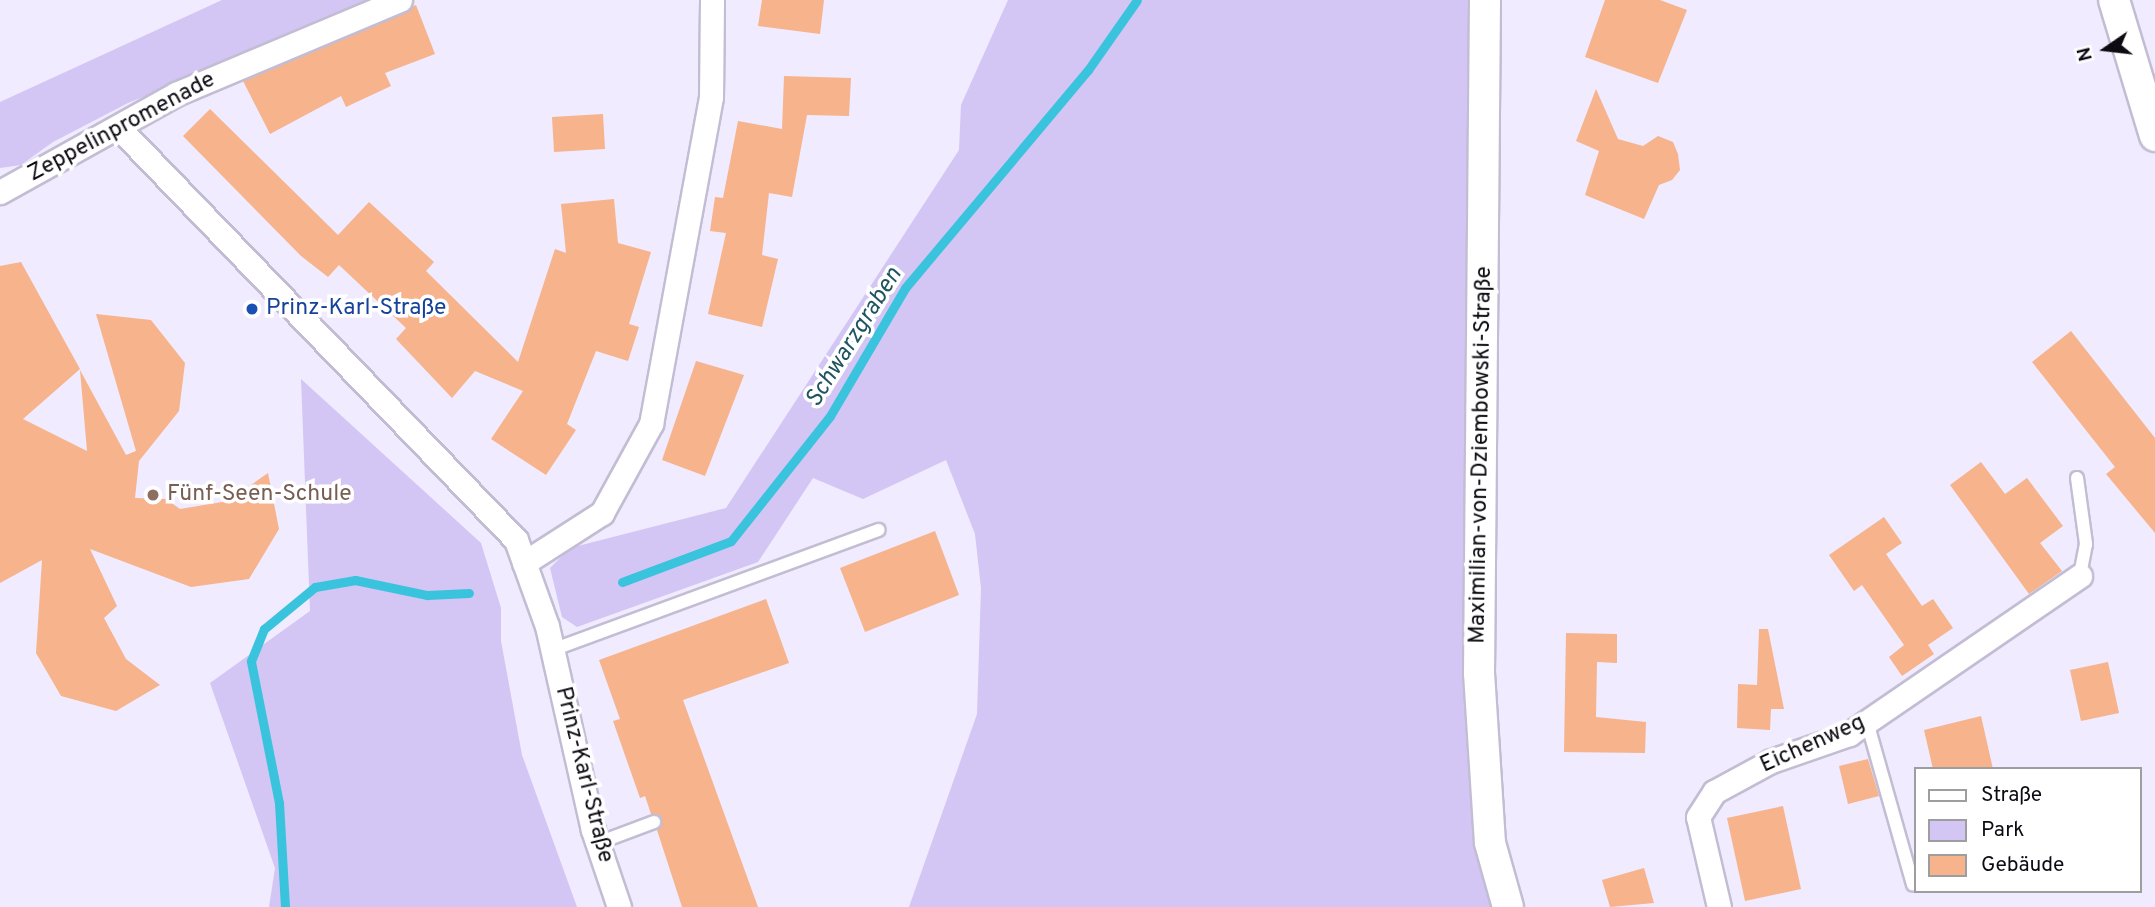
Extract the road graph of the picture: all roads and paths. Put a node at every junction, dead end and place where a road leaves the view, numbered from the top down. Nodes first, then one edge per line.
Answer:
1 (400, 0) edge
2 (712, 0) edge
3 (1485, 0) edge
4 (2114, 0) edge
5 (119, 128) junction
6 (2155, 136) edge
7 (0, 192) edge
8 (2077, 478) dead end
9 (879, 530) dead end
10 (524, 563) junction
11 (2080, 576) joint
12 (552, 650) junction
13 (1867, 722) junction
14 (654, 822) dead end
15 (598, 843) junction
16 (1913, 885) dead end
17 (620, 907) edge
18 (1508, 907) edge
19 (1719, 907) edge

1 - 5 street, Zeppelinpromenade
2 - 10 street
3 - 18 street, Maximilian-von-Dziembowski-Straße
4 - 6 street
5 - 7 street, Zeppelinpromenade
5 - 10 street, Prinz-Karl-Straße
8 - 11 lane
9 - 12 lane
10 - 12 street, Prinz-Karl-Straße
11 - 13 street, Eichenweg
12 - 15 street, Prinz-Karl-Straße
13 - 16 lane
13 - 19 street, Eichenweg
14 - 15 lane
15 - 17 street, Prinz-Karl-Straße

